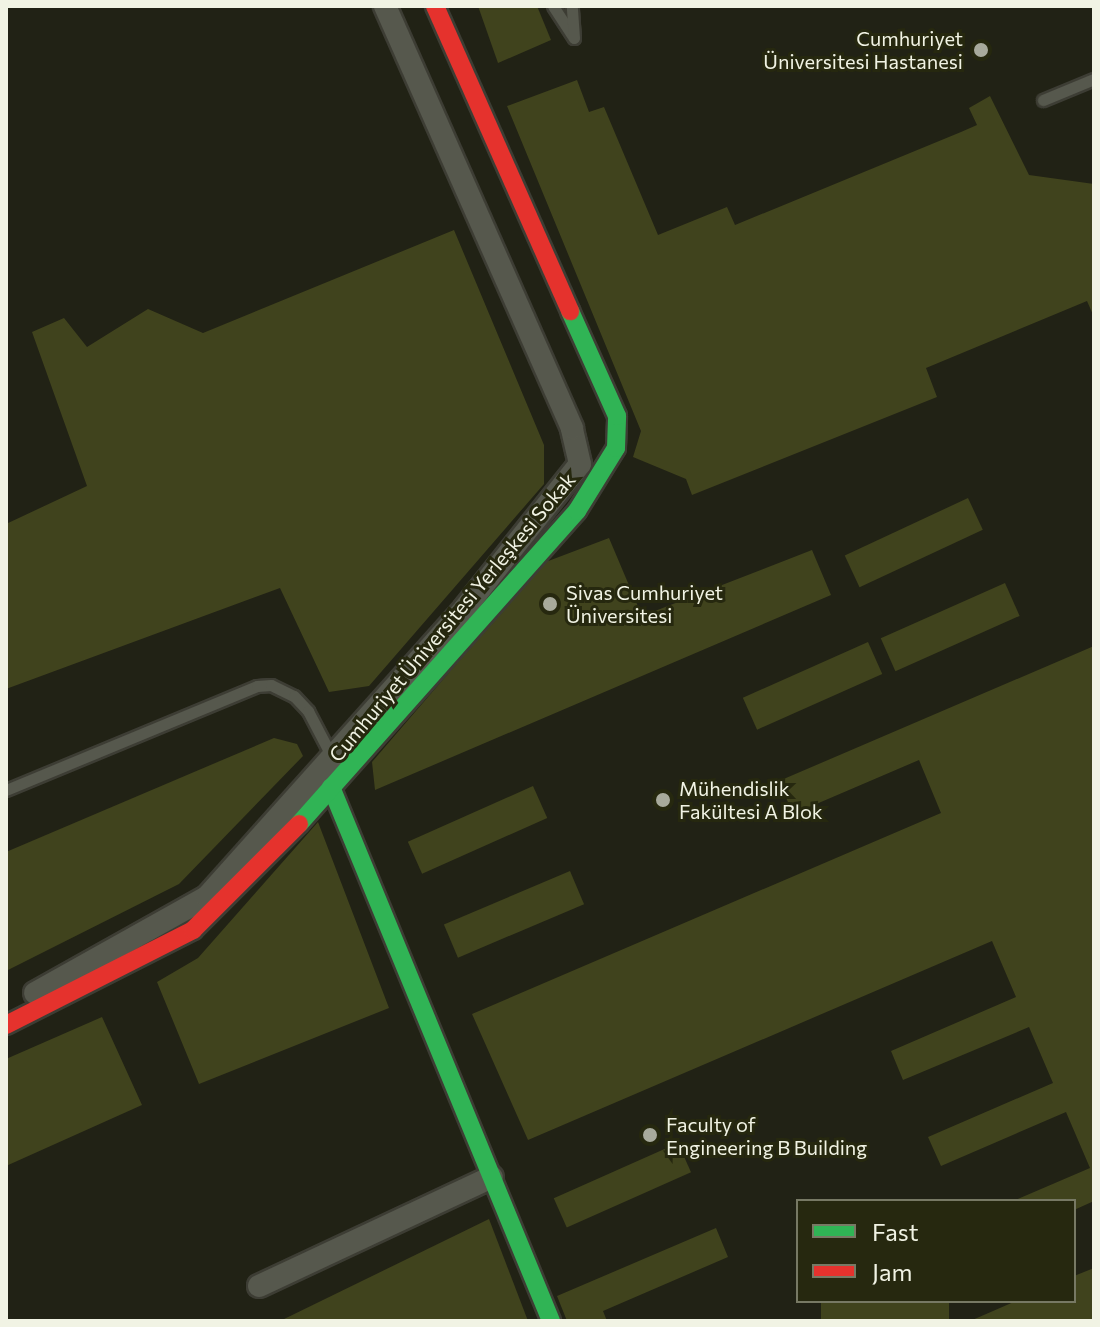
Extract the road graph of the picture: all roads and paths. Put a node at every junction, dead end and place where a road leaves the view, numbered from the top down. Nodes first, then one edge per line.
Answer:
1 (385, 6) edge
2 (435, 6) edge
3 (553, 6) edge
4 (572, 6) edge
5 (1094, 79) edge
6 (1043, 100) dead end
7 (333, 759) junction
8 (331, 787) junction
9 (6, 790) edge
10 (6, 1008) edge
11 (6, 1025) edge
12 (492, 1177) junction
13 (259, 1286) dead end
14 (551, 1321) edge

1 - 7 street, Cumhuriyet Üniversitesi Yerleşkesi Sokak
2 - 8 street, Cumhuriyet Üniversitesi Yerleşkesi Sokak
3 - 4 lane
5 - 6 lane
7 - 9 lane
7 - 10 street, Cumhuriyet Üniversitesi Yerleşkesi Sokak
8 - 11 street, Cumhuriyet Üniversitesi Yerleşkesi Sokak
8 - 12 street, Cumhuriyet Üniversitesi Yerleşkesi Sokak
12 - 13 street
12 - 14 street, Cumhuriyet Üniversitesi Yerleşkesi Sokak

